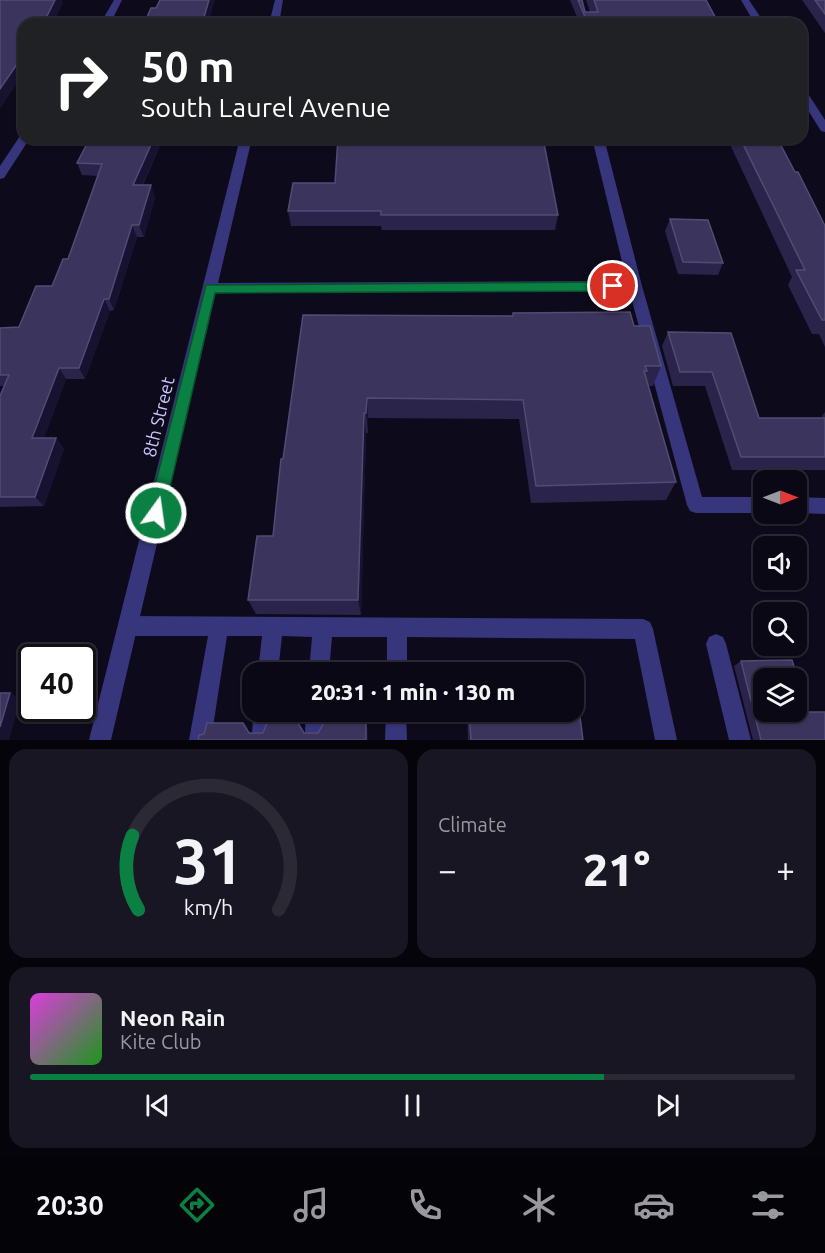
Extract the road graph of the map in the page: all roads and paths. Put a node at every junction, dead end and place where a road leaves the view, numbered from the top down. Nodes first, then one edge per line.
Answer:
1 (118, 0) edge
2 (279, 0) edge
3 (745, 0) edge
4 (108, 18) edge
5 (275, 18) edge
6 (756, 18) edge
7 (807, 100) edge
8 (825, 129) edge
9 (20, 144) edge
10 (245, 144) edge
11 (600, 144) edge
12 (0, 175) edge
13 (635, 286) junction
14 (210, 288) junction
15 (753, 505) edge
16 (807, 505) edge
17 (825, 506) edge
18 (129, 626) junction
19 (219, 626) junction
20 (273, 627) junction
21 (323, 627) junction
22 (397, 628) junction
23 (716, 644) dead end
24 (269, 662) edge
25 (320, 662) edge
26 (397, 662) edge
27 (396, 722) edge
28 (100, 740) edge
29 (200, 740) edge
30 (396, 740) edge
31 (666, 740) edge
32 (740, 740) edge

1 - 4 street
2 - 5 street
3 - 6 street
7 - 8 street
9 - 12 street
10 - 14 street, 8th Street
11 - 13 street
13 - 14 street
13 - 15 street
14 - 18 street, 8th Street
16 - 17 street
18 - 19 street
18 - 28 street, 8th Street
19 - 20 street
19 - 29 street
20 - 21 street
20 - 24 street
21 - 22 street
21 - 25 street
22 - 26 street
22 - 31 street
23 - 32 street
27 - 30 street

